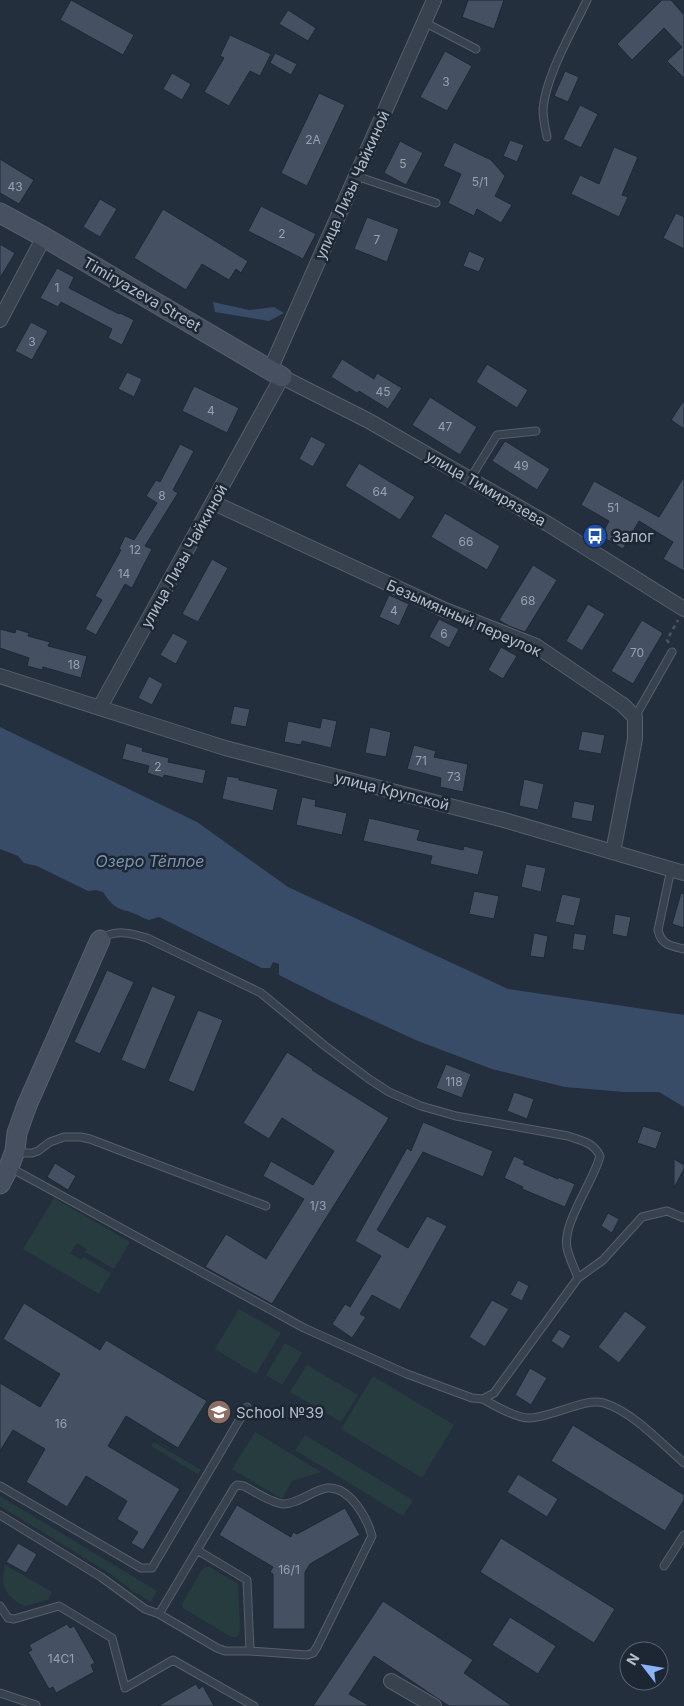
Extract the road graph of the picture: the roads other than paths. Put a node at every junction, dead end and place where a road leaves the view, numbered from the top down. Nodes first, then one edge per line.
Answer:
1 (434, 0) edge
2 (587, 0) edge
3 (424, 22) junction
4 (476, 48) dead end
5 (546, 137) dead end
6 (355, 176) junction
7 (436, 203) dead end
8 (0, 213) edge
9 (44, 237) junction
10 (0, 320) edge
11 (276, 373) junction
12 (536, 431) dead end
13 (470, 479) junction
14 (214, 503) junction
15 (682, 613) edge
16 (672, 652) road end
17 (0, 676) edge
18 (100, 708) junction
19 (635, 717) junction
20 (613, 852) junction
21 (677, 871) edge
22 (100, 940) joint
23 (684, 949) edge
24 (12, 1160) junction
25 (0, 1184) edge
26 (266, 1206) dead end
27 (684, 1218) edge
28 (578, 1278) junction
29 (483, 1399) junction
30 (247, 1407) dead end
31 (684, 1463) edge
32 (0, 1486) edge
33 (0, 1515) edge
34 (684, 1535) edge
35 (197, 1550) junction
36 (664, 1566) dead end
37 (0, 1606) edge
38 (159, 1614) junction
39 (250, 1651) junction
40 (391, 1681) dead end
41 (0, 1693) edge
42 (36, 1705) edge
43 (254, 1706) edge
44 (434, 1706) edge

1 - 3 street, улица Лизы Чайкиной
2 - 5 lane
3 - 4 lane
3 - 6 street, улица Лизы Чайкиной
6 - 7 lane
6 - 11 street, улица Лизы Чайкиной
8 - 9 street, Timiryazeva Street
9 - 10 street
9 - 11 street, Timiryazeva Street
11 - 13 street, улица Тимирязева
11 - 14 street, улица Лизы Чайкиной
12 - 13 lane
13 - 15 street, улица Тимирязева
14 - 18 street, улица Лизы Чайкиной
14 - 19 street, Безымянный переулок
16 - 19 lane
17 - 18 street, улица Крупской
18 - 20 street, улица Крупской
19 - 20 street
20 - 21 street, улица Крупской
21 - 23 lane
22 - 24 street
22 - 28 lane
24 - 25 street
24 - 26 lane
24 - 29 lane
27 - 28 lane
28 - 29 lane
29 - 31 lane
30 - 32 lane
33 - 38 lane
34 - 36 lane
35 - 38 lane
35 - 39 lane
35 - 39 lane
37 - 43 lane
38 - 39 lane
40 - 44 street
41 - 42 lane

